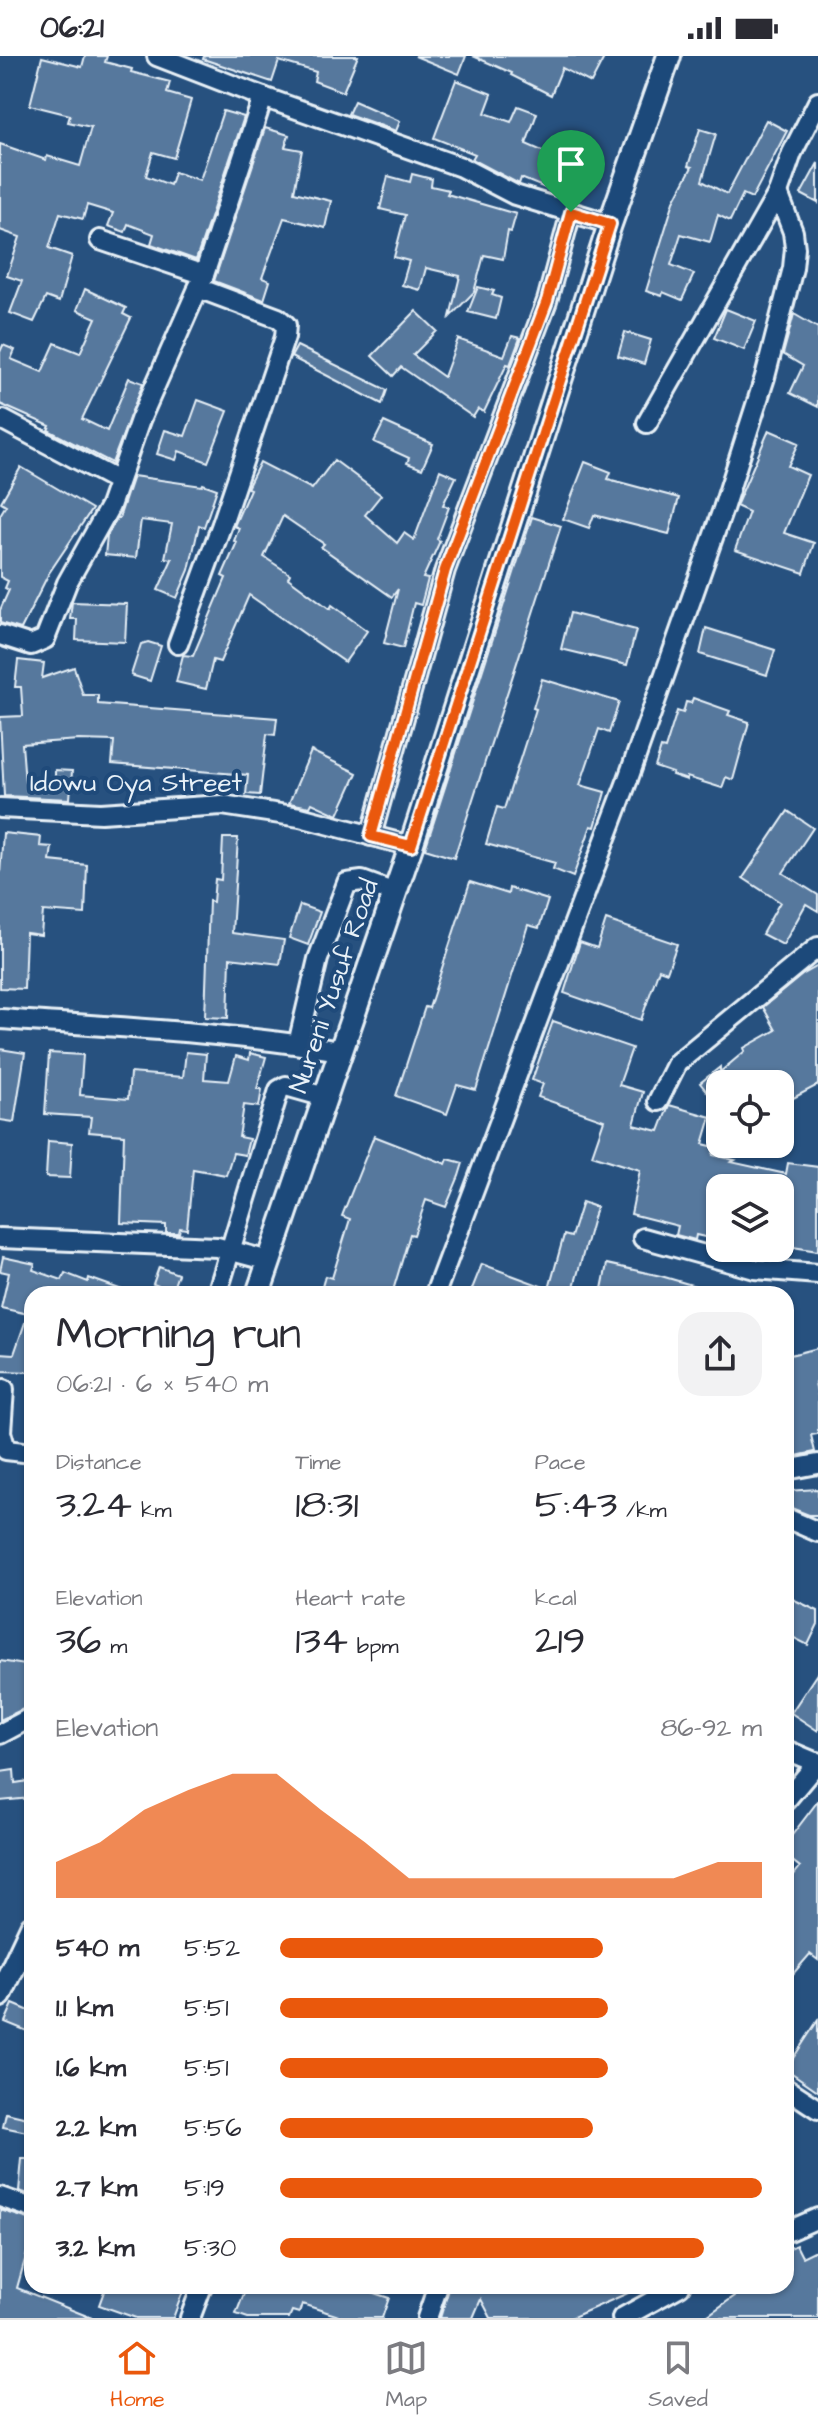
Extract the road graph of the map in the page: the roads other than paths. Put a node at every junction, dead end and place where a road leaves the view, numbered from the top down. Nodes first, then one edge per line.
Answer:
1 (157, 56) edge
2 (669, 56) edge
3 (263, 97) junction
4 (818, 102) edge
5 (778, 193) junction
6 (571, 212) junction
7 (610, 224) junction
8 (100, 240) dead end
9 (201, 282) junction
10 (3, 420) dead end
11 (647, 423) dead end
12 (118, 481) junction
13 (0, 635) edge
14 (178, 644) dead end
15 (0, 808) edge
16 (371, 836) junction
17 (411, 846) junction
18 (395, 893) junction
19 (818, 947) edge
20 (0, 1019) edge
21 (298, 1044) junction
22 (340, 1051) junction
23 (325, 1097) junction
24 (658, 1101) dead end
25 (0, 1238) edge
26 (643, 1238) dead end
27 (230, 1249) junction
28 (269, 1261) junction
29 (818, 1274) edge
30 (219, 1286) edge
31 (261, 1286) edge
32 (438, 1286) edge
33 (4, 1389) dead end
34 (24, 1452) edge
35 (818, 1464) edge
36 (794, 1468) edge
37 (794, 1522) edge
38 (818, 1532) edge
39 (24, 1721) edge
40 (0, 1734) edge
41 (794, 1753) edge
42 (818, 1762) edge
43 (794, 1790) edge
44 (24, 1944) edge
45 (0, 1995) edge
46 (794, 2093) edge
47 (818, 2109) edge
48 (0, 2197) edge
49 (24, 2205) edge
50 (818, 2218) edge
51 (794, 2228) edge
52 (199, 2294) edge
53 (435, 2294) edge
54 (666, 2294) edge
55 (190, 2318) edge
56 (427, 2318) edge
57 (622, 2318) edge

1 - 3 street
2 - 7 street, Nureni Yusuf Road
3 - 6 street
3 - 9 street
4 - 5 street
5 - 11 street
5 - 32 street
6 - 7 street
6 - 16 street
7 - 17 street, Nureni Yusuf Road
8 - 9 street
9 - 12 street
9 - 14 street
10 - 12 street
12 - 13 street
15 - 16 street, Idowu Oya Street
16 - 17 street, Idowu Oya Street
17 - 18 street, Nureni Yusuf Road
18 - 21 street
18 - 22 street, Nureni Yusuf Road
19 - 24 street
20 - 21 street
21 - 22 street
22 - 23 street, Nureni Yusuf Road
23 - 27 street
23 - 28 street, Nureni Yusuf Road
25 - 27 street
26 - 29 street
27 - 28 street
27 - 30 street
28 - 31 street, Nureni Yusuf Road
33 - 34 street
35 - 36 street
37 - 38 street
39 - 40 street
41 - 42 street
42 - 43 street
44 - 45 street
46 - 47 street
48 - 49 street
50 - 51 street
52 - 55 street
53 - 56 street
54 - 57 street

